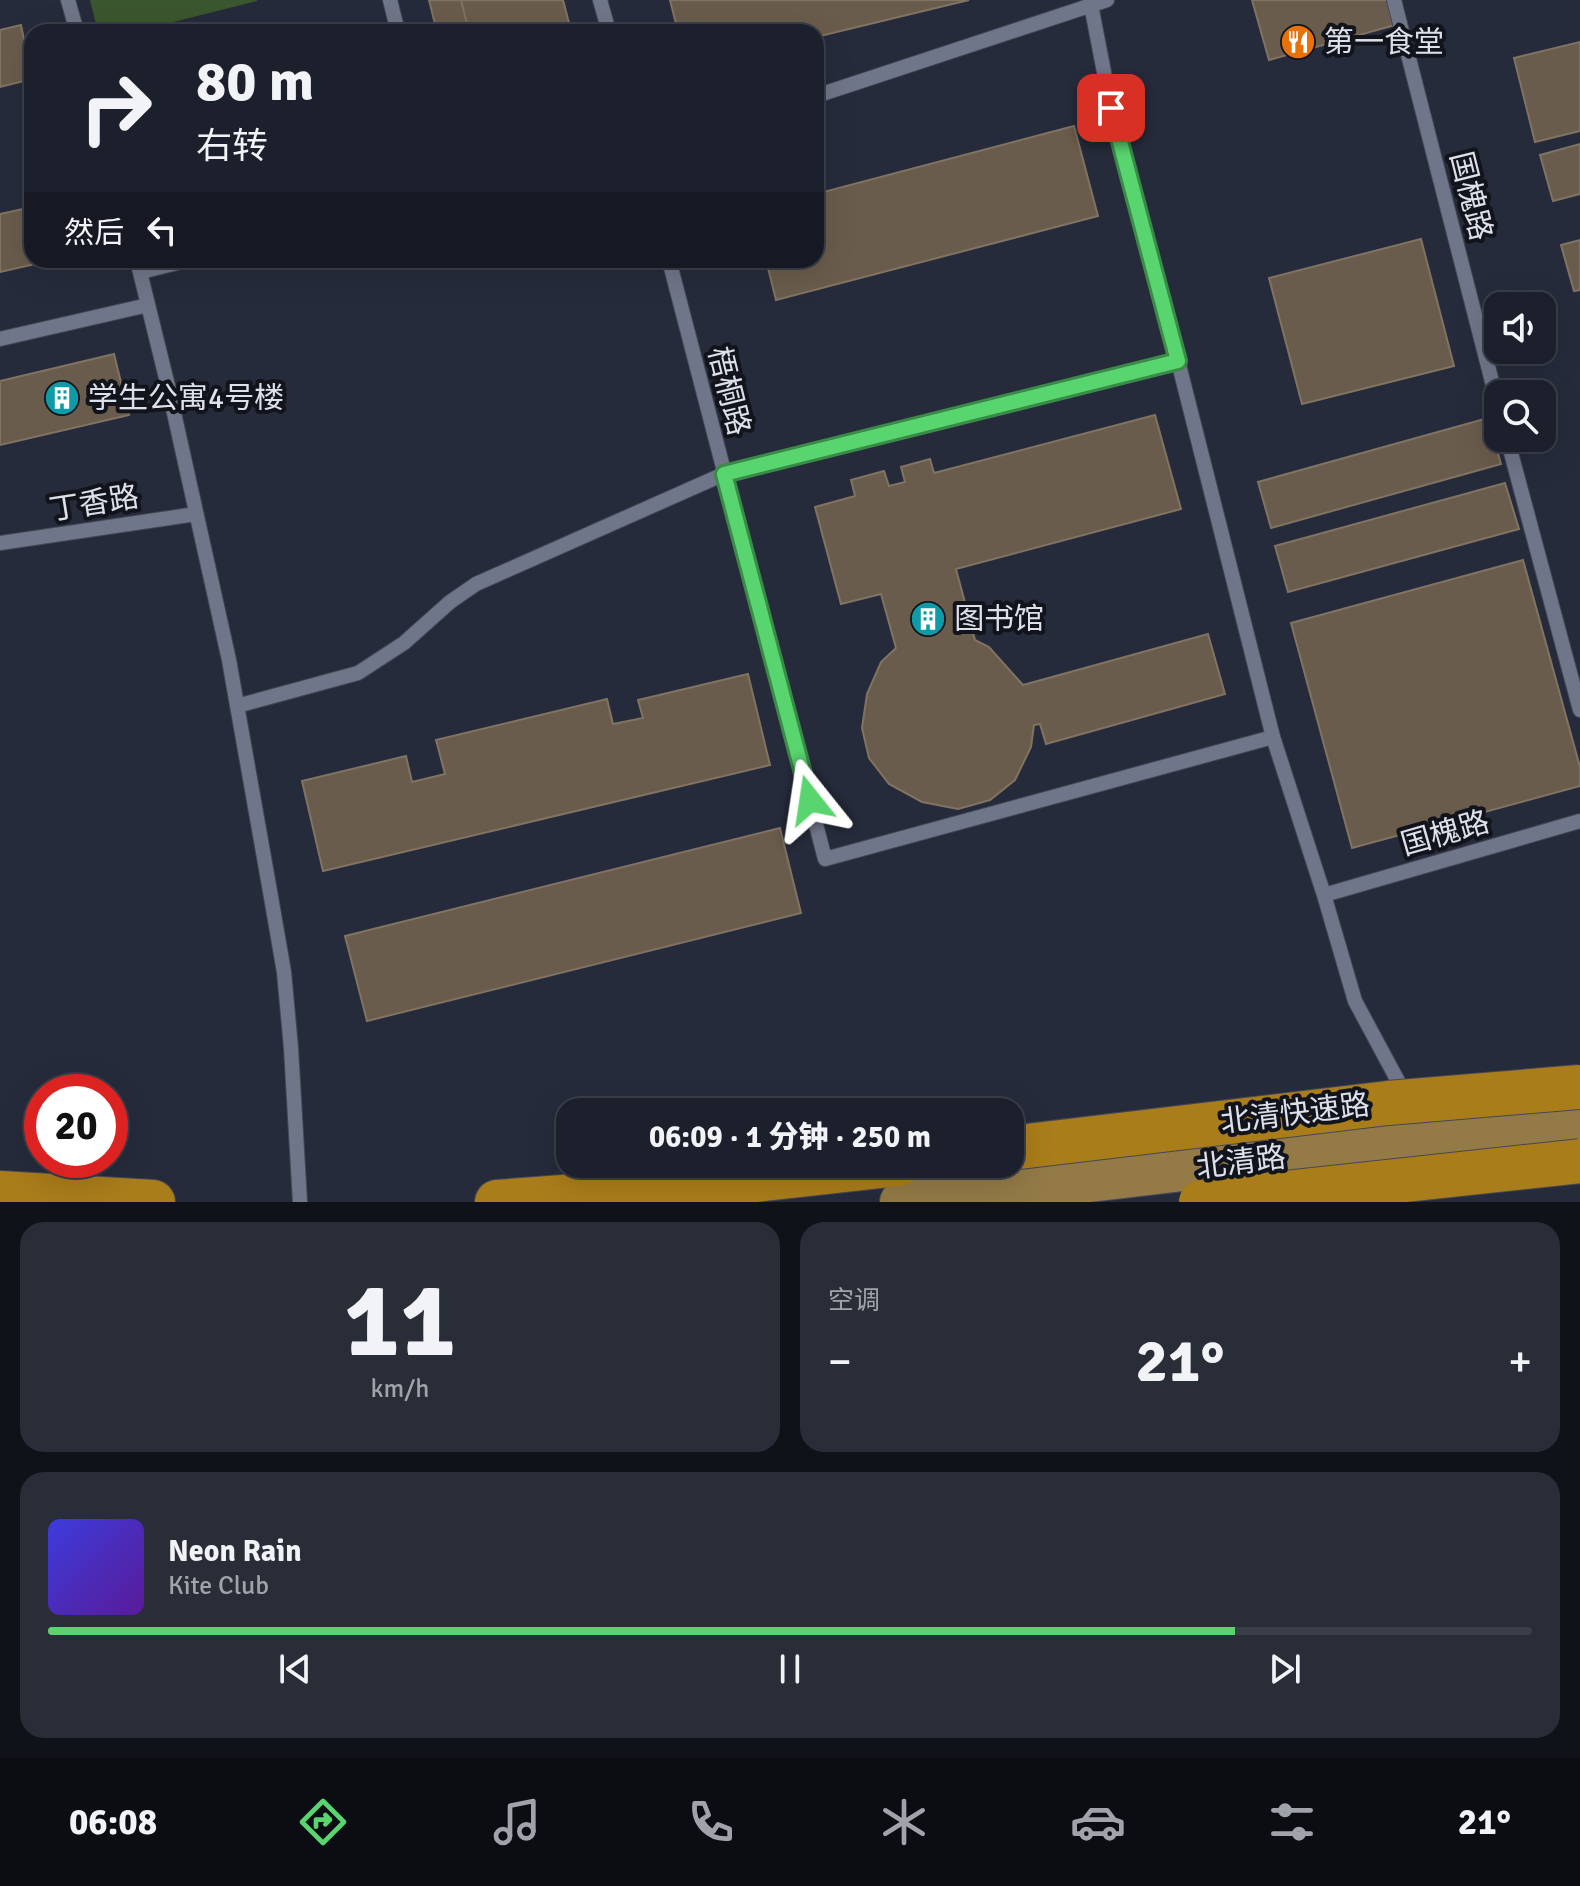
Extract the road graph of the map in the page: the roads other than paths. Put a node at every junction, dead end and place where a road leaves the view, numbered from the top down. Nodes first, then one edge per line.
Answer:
1 (68, 0) edge
2 (390, 0) edge
3 (600, 0) edge
4 (1107, 0) edge
5 (1394, 0) edge
6 (1091, 3) edge
7 (75, 24) edge
8 (396, 24) edge
9 (607, 24) edge
10 (824, 93) edge
11 (139, 268) edge
12 (671, 268) edge
13 (148, 305) junction
14 (0, 339) edge
15 (1178, 361) junction
16 (1492, 380) edge
17 (1511, 452) edge
18 (724, 474) junction
19 (196, 514) junction
20 (0, 543) edge
21 (237, 706) junction
22 (1580, 710) edge
23 (1273, 737) junction
24 (1580, 821) edge
25 (1324, 895) junction
26 (1580, 1087) edge
27 (1580, 1124) edge
28 (1423, 1130) junction
29 (1024, 1146) edge
30 (1580, 1161) edge
31 (773, 1178) edge
32 (0, 1193) edge
33 (153, 1202) edge
34 (300, 1202) edge
35 (497, 1202) edge
36 (902, 1202) edge
37 (1201, 1202) edge

1 - 7 lane
2 - 8 lane
3 - 9 lane
4 - 6 lane
5 - 16 lane, 国槐路
6 - 10 lane
6 - 15 lane
11 - 13 lane
12 - 18 lane, 梧桐路
13 - 14 lane
13 - 19 lane
15 - 18 lane
15 - 23 lane
17 - 22 lane
18 - 21 lane
18 - 23 lane, 梧桐路
19 - 20 lane, 丁香路
19 - 21 lane
21 - 34 lane
23 - 25 lane
24 - 25 lane, 国槐路
25 - 28 lane
26 - 29 highway, 北清快速路, bridge
27 - 28 main road, 北清路
28 - 36 main road, 北清路
30 - 37 highway, bridge
31 - 35 highway
32 - 33 highway

